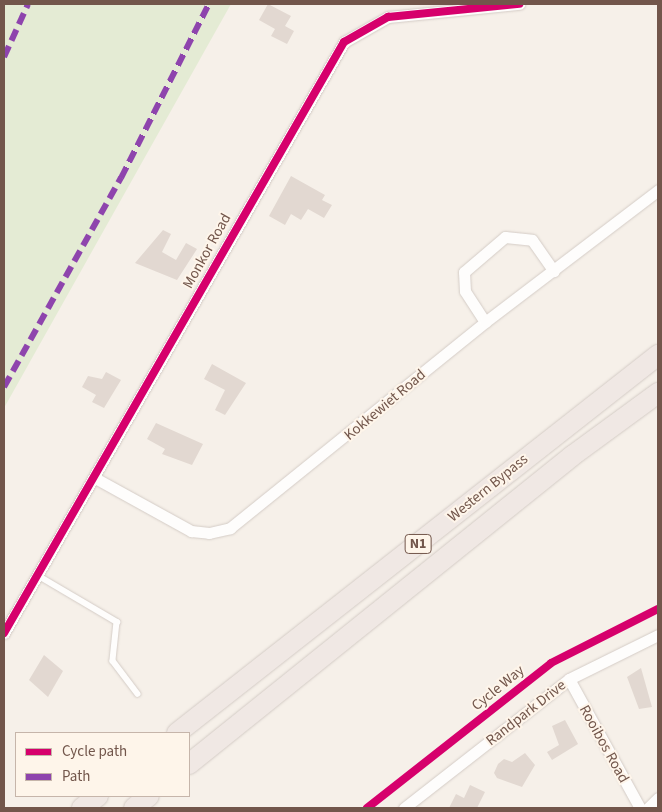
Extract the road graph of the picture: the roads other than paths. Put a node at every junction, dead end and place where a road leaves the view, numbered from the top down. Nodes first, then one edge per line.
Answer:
1 (519, 4) edge
2 (447, 7) edge
3 (658, 190) edge
4 (554, 271) junction
5 (485, 322) junction
6 (658, 355) edge
7 (658, 393) edge
8 (95, 478) junction
9 (39, 576) junction
10 (4, 633) edge
11 (658, 635) edge
12 (569, 679) junction
13 (138, 694) dead end
14 (178, 732) edge
15 (190, 763) edge
16 (97, 797) edge
17 (148, 797) edge
18 (658, 798) edge
19 (82, 808) edge
20 (134, 808) edge
21 (404, 808) edge
22 (640, 808) edge
23 (648, 808) edge

1 - 2 street, Monkor Road
2 - 8 street, Monkor Road
3 - 4 street, Kokkewiet Road
4 - 5 street, Kokkewiet Road
4 - 5 street
5 - 8 street, Kokkewiet Road
6 - 14 highway, Western Bypass / N1
7 - 15 highway, Western Bypass / N1
8 - 9 street, Monkor Road
9 - 10 street, Monkor Road
9 - 13 lane
11 - 12 street, Randpark Drive
12 - 21 street, Randpark Drive
12 - 22 street, Rooibos Road
16 - 19 highway
17 - 20 highway
18 - 23 street

